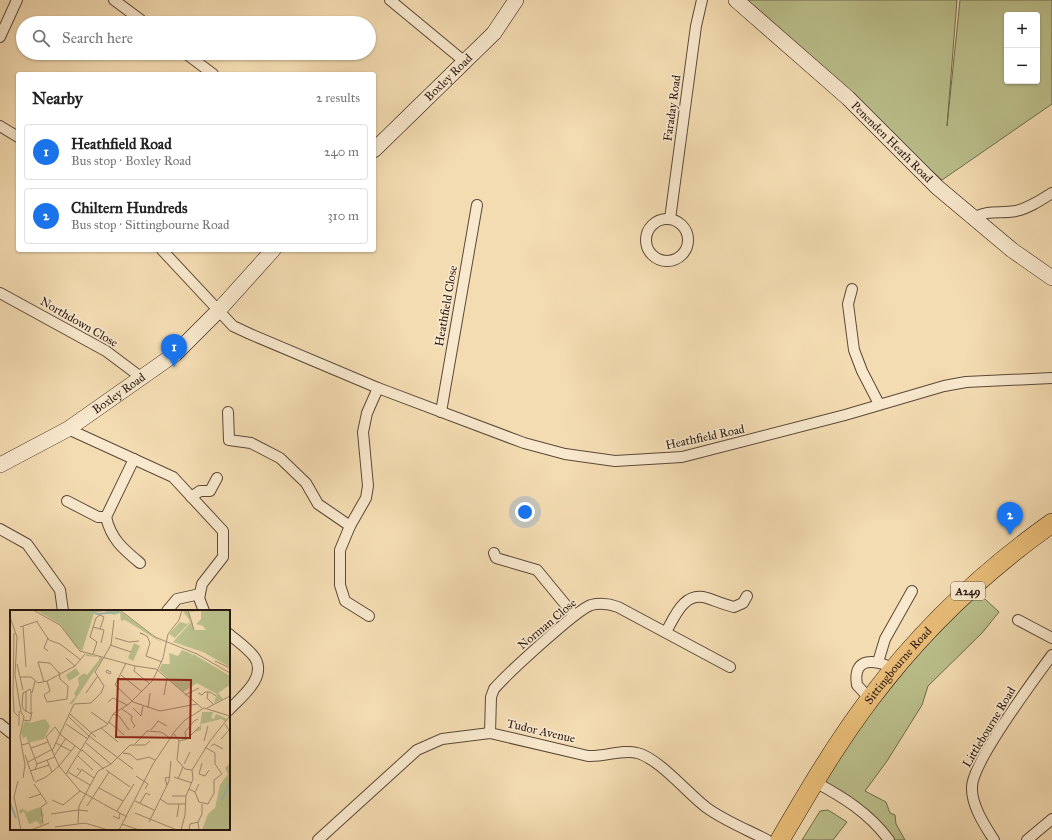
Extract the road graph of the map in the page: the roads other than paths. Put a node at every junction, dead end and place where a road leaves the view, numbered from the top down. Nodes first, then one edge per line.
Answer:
1 (17, 0) edge
2 (114, 0) edge
3 (390, 0) edge
4 (516, 0) edge
5 (702, 0) edge
6 (736, 0) edge
7 (136, 16) edge
8 (0, 37) edge
9 (194, 60) edge
10 (465, 62) junction
11 (210, 72) edge
12 (0, 126) edge
13 (16, 136) edge
14 (376, 148) edge
15 (1052, 193) edge
16 (478, 204) dead end
17 (973, 218) junction
18 (670, 219) junction
19 (164, 252) edge
20 (271, 252) edge
21 (1052, 278) edge
22 (852, 289) dead end
23 (0, 293) edge
24 (218, 311) junction
25 (142, 378) junction
26 (1052, 378) edge
27 (378, 388) junction
28 (879, 404) junction
29 (228, 412) dead end
30 (440, 412) junction
31 (68, 429) junction
32 (134, 459) junction
33 (0, 465) edge
34 (217, 478) dead end
35 (191, 497) junction
36 (67, 501) dead end
37 (106, 517) junction
38 (1052, 523) edge
39 (350, 526) junction
40 (0, 529) edge
41 (494, 553) dead end
42 (140, 563) dead end
43 (912, 591) dead end
44 (200, 594) junction
45 (747, 596) dead end
46 (63, 610) edge
47 (168, 610) edge
48 (204, 610) edge
49 (574, 615) junction
50 (369, 616) dead end
51 (1018, 620) dead end
52 (666, 632) junction
53 (230, 635) edge
54 (1052, 638) edge
55 (1052, 655) edge
56 (886, 665) junction
57 (730, 667) dead end
58 (870, 699) junction
59 (230, 710) edge
60 (0, 724) edge
61 (10, 731) edge
62 (490, 733) junction
63 (815, 782) junction
64 (1052, 819) edge
65 (318, 840) edge
66 (767, 840) edge
67 (780, 840) edge
68 (889, 840) edge
69 (994, 840) edge
70 (1027, 840) edge

1 - 8 street
2 - 7 street
3 - 10 street
4 - 10 street, Boxley Road
5 - 18 street, Faraday Road
6 - 17 street, Penenden Heath Road
9 - 11 street
10 - 14 street, Boxley Road
12 - 13 street
15 - 17 street
16 - 30 street, Heathfield Close
17 - 21 street, Penenden Heath Road
18 - 18 street
19 - 24 street, Heathfield Road
20 - 24 street, Boxley Road
22 - 28 street
23 - 25 street, Northdown Close
24 - 25 street, Boxley Road
24 - 27 street, Heathfield Road
25 - 31 street, Boxley Road
26 - 28 street, Heathfield Road
27 - 30 street, Heathfield Road
27 - 39 street
28 - 30 street, Heathfield Road
29 - 39 street
31 - 32 street
31 - 33 street, Boxley Road
32 - 35 street
32 - 37 street
34 - 35 street
35 - 44 street
36 - 37 street
37 - 42 street
38 - 56 highway, Sittingbourne Road / A249
39 - 50 street
40 - 46 street
41 - 49 street
43 - 56 street
44 - 47 street
44 - 48 street
45 - 52 street
49 - 52 street, Norman Close
49 - 62 street, Norman Close
51 - 54 street
52 - 57 street, Norman Close
53 - 59 street
55 - 69 street, Littlebourne Road
56 - 58 highway, Sittingbourne Road / A249
56 - 58 street
58 - 63 highway, Sittingbourne Road / A249
60 - 61 street
62 - 65 street, Tudor Avenue
62 - 66 street, Tudor Avenue
63 - 67 highway, Sittingbourne Road / A249
63 - 68 street
64 - 70 street

